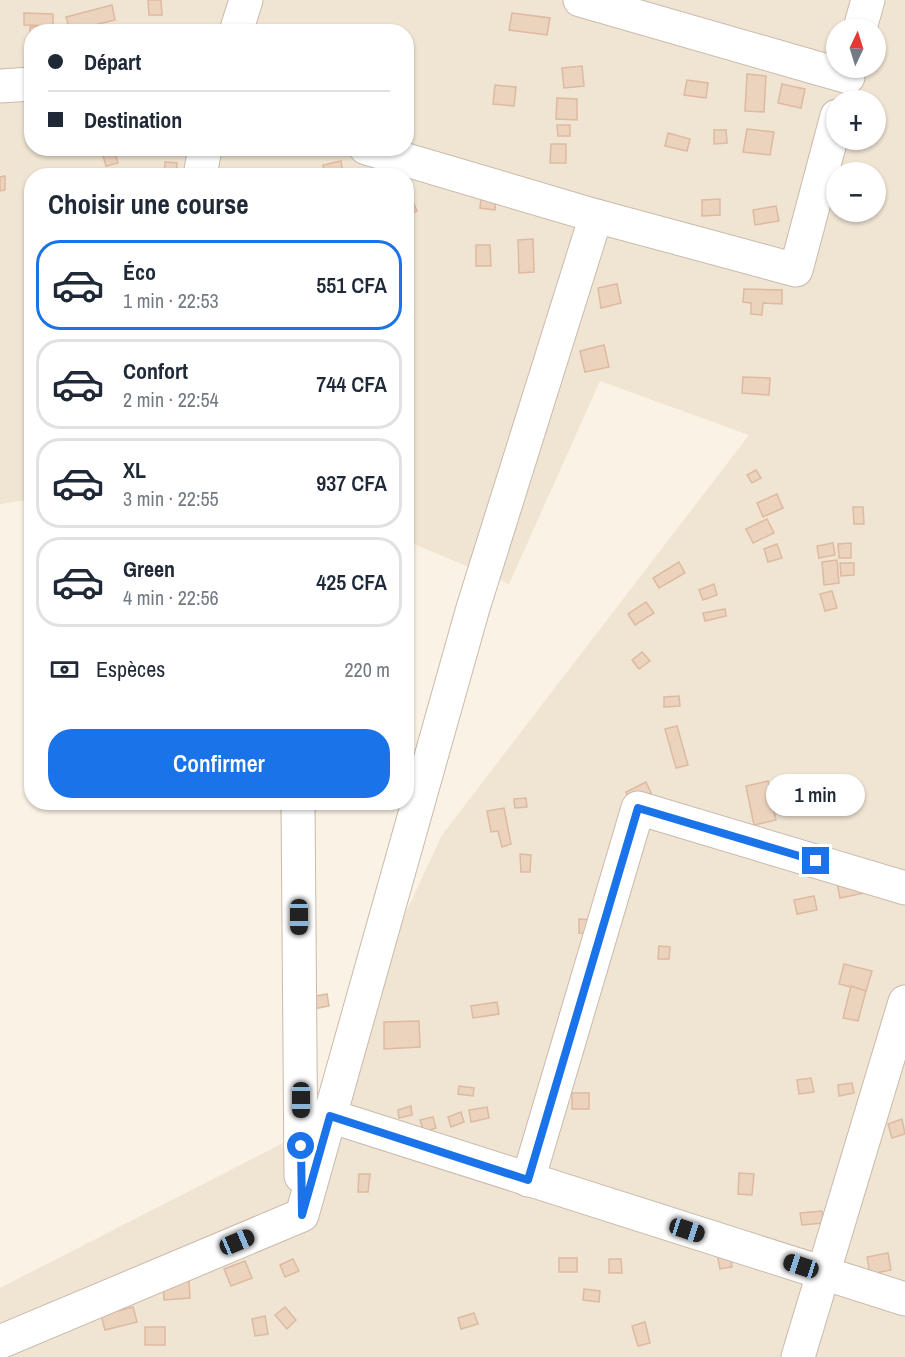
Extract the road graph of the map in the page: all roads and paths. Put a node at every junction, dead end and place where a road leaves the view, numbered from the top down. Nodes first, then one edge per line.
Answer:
1 (246, 0) edge
2 (580, 0) edge
3 (868, 0) edge
4 (863, 18) edge
5 (238, 24) edge
6 (846, 82) edge
7 (24, 84) edge
8 (0, 86) edge
9 (828, 150) edge
10 (393, 156) edge
11 (596, 216) junction
12 (298, 810) edge
13 (905, 888) edge
14 (905, 1002) edge
15 (330, 1116) junction
16 (528, 1180) junction
17 (302, 1215) junction
18 (824, 1273) junction
19 (905, 1299) edge
20 (0, 1342) edge
21 (798, 1357) edge

1 - 5 street
2 - 6 street
3 - 4 street
7 - 8 street
9 - 11 street
10 - 11 street
11 - 15 street
12 - 17 street
13 - 16 street
14 - 18 street
15 - 16 street
15 - 17 street
16 - 18 street
17 - 20 street
18 - 19 street
18 - 21 street

